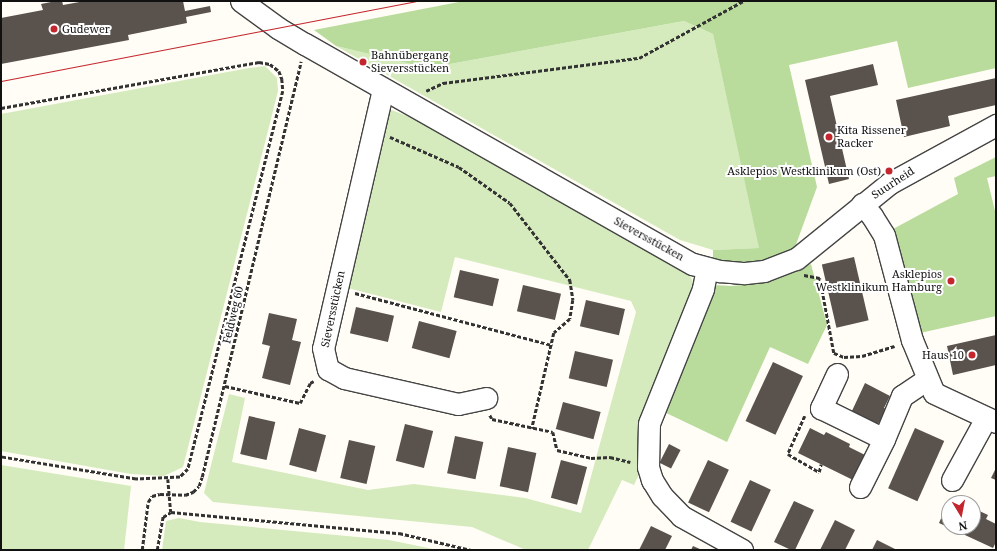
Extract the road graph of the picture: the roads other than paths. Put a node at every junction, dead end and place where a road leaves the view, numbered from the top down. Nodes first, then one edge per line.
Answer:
1 (241, 1) edge
2 (383, 89) junction
3 (996, 124) edge
4 (862, 204) junction
5 (707, 268) junction
6 (837, 374) dead end
7 (927, 380) junction
8 (486, 398) road end
9 (991, 420) edge
10 (884, 440) junction
11 (952, 480) dead end
12 (860, 487) dead end
13 (742, 550) edge

1 - 2 street, Sieversstücken
2 - 5 street, Sieversstücken
2 - 8 street, Sieversstücken
3 - 4 street, Suurheid
4 - 5 street, Sieversstücken
4 - 7 street, Suurheid
5 - 13 street
6 - 10 street
7 - 9 street, Suurheid
7 - 10 street
9 - 11 street
10 - 12 street

